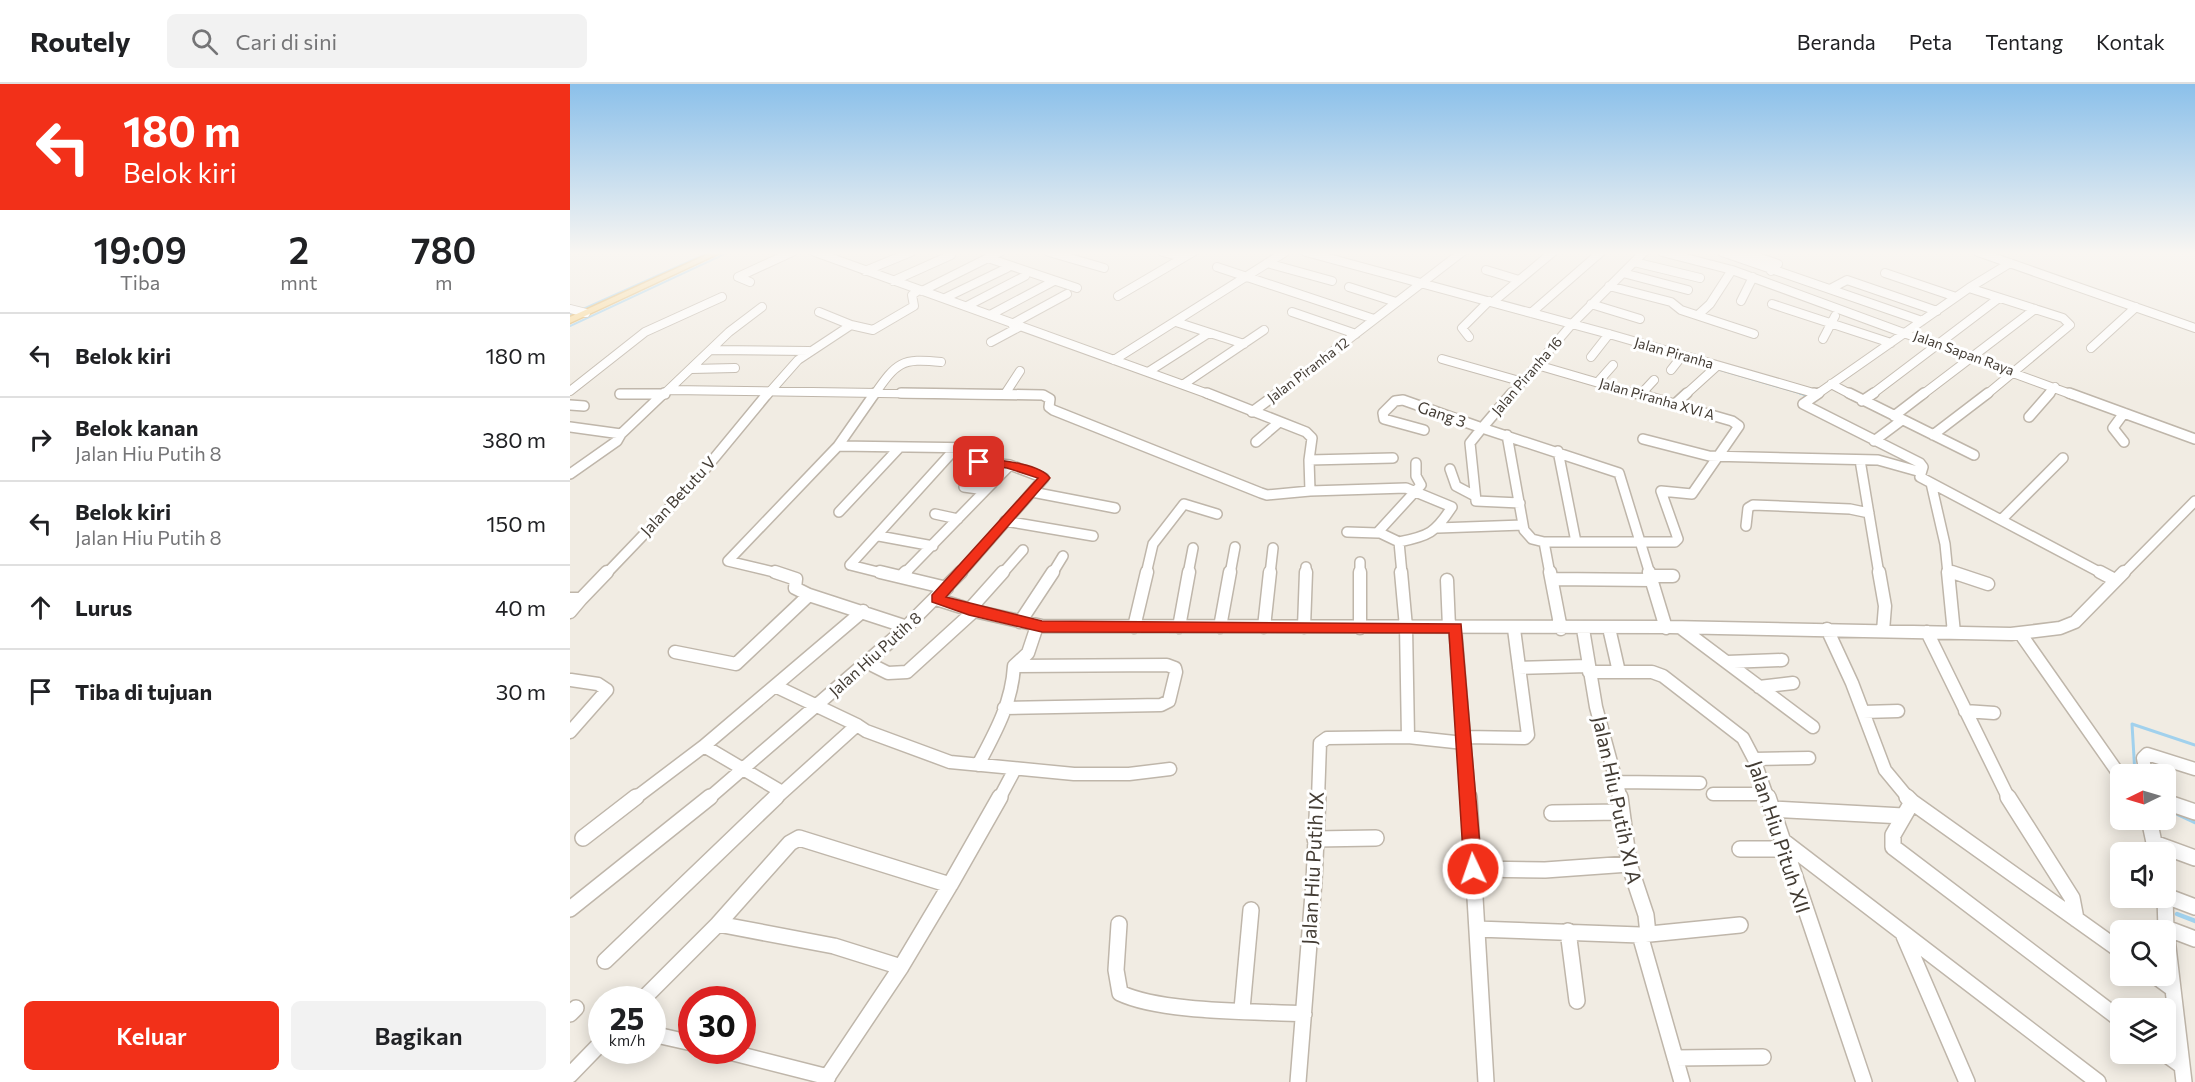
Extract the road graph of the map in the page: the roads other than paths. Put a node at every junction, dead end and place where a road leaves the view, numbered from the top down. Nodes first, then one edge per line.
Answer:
1 (1999, 298) edge
2 (617, 299) edge
3 (719, 299) edge
4 (913, 299) edge
5 (947, 299) edge
6 (981, 299) edge
7 (1021, 299) edge
8 (1059, 299) edge
9 (1212, 299) edge
10 (1314, 299) edge
11 (1385, 299) edge
12 (1401, 299) edge
13 (1478, 299) edge
14 (1495, 299) edge
15 (1548, 299) edge
16 (1596, 299) edge
17 (1658, 299) edge
18 (1714, 299) edge
19 (1775, 299) edge
20 (1813, 299) edge
21 (1858, 299) edge
22 (1901, 299) edge
23 (1954, 299) edge
24 (2001, 299) edge
25 (2112, 299) edge
26 (1396, 302) junction
27 (1491, 302) junction
28 (1591, 304) junction
29 (967, 306) junction
30 (762, 307) dead end
31 (2136, 307) junction
32 (1839, 308) junction
33 (570, 309) edge
34 (2035, 309) junction
35 (1937, 311) junction
36 (819, 312) dead end
37 (1292, 312) dead end
38 (586, 313) junction
39 (1532, 313) junction
40 (990, 315) junction
41 (1698, 315) junction
42 (1374, 319) junction
43 (1640, 319) dead end
44 (1710, 319) junction
45 (570, 320) edge
46 (1922, 321) junction
47 (1176, 322) junction
48 (1831, 322) junction
49 (1572, 324) junction
50 (851, 325) junction
51 (1016, 325) junction
52 (1705, 327) dead end
53 (2195, 328) edge
54 (1264, 330) dead end
55 (1209, 333) junction
56 (1906, 333) junction
57 (1356, 334) junction
58 (1609, 334) junction
59 (1754, 334) dead end
60 (1469, 337) dead end
61 (1823, 339) dead end
62 (991, 342) dead end
63 (1891, 343) junction
64 (1244, 344) junction
65 (1939, 345) junction
66 (2091, 348) dead end
67 (711, 350) junction
68 (810, 351) junction
69 (1682, 356) junction
70 (1591, 357) dead end
71 (1442, 358) dead end
72 (1973, 358) junction
73 (1114, 360) junction
74 (941, 362) dead end
75 (1537, 365) junction
76 (1613, 365) dead end
77 (1717, 366) junction
78 (735, 368) dead end
79 (691, 369) junction
80 (1671, 370) dead end
81 (1020, 371) dead end
82 (2014, 371) junction
83 (1148, 372) junction
84 (1654, 380) dead end
85 (1523, 382) junction
86 (1598, 382) junction
87 (1184, 384) junction
88 (1831, 384) junction
89 (2055, 387) junction
90 (770, 390) junction
91 (570, 391) edge
92 (876, 391) junction
93 (667, 392) junction
94 (620, 394) dead end
95 (1005, 394) junction
96 (1641, 394) junction
97 (1817, 394) junction
98 (1862, 401) junction
99 (1675, 404) junction
100 (570, 405) edge
101 (584, 406) dead end
102 (1252, 412) junction
103 (2124, 413) junction
104 (2029, 417) dead end
105 (1898, 418) junction
106 (1278, 423) junction
107 (570, 427) edge
108 (1482, 428) junction
109 (1424, 430) dead end
110 (621, 434) junction
111 (1507, 435) junction
112 (1933, 435) junction
113 (1644, 439) dead end
114 (2195, 439) edge
115 (1874, 441) junction
116 (1256, 442) dead end
117 (2124, 442) dead end
118 (838, 446) junction
119 (898, 449) junction
120 (955, 449) junction
121 (1558, 451) junction
122 (1974, 455) dead end
123 (1719, 457) junction
124 (1393, 458) dead end
125 (2063, 458) dead end
126 (1309, 459) junction
127 (1860, 459) junction
128 (1416, 463) dead end
129 (1006, 469) junction
130 (1450, 469) dead end
131 (1921, 471) junction
132 (570, 474) edge
133 (1931, 483) junction
134 (964, 487) dead end
135 (985, 490) junction
136 (1310, 491) junction
137 (1032, 492) junction
138 (1416, 493) junction
139 (1475, 496) junction
140 (2195, 501) edge
141 (1520, 503) junction
142 (1115, 508) dead end
143 (839, 512) dead end
144 (1869, 513) junction
145 (935, 514) dead end
146 (1217, 514) dead end
147 (958, 519) junction
148 (2001, 520) junction
149 (1005, 521) junction
150 (1523, 525) junction
151 (1746, 526) dead end
152 (1438, 528) junction
153 (1347, 532) dead end
154 (1378, 533) junction
155 (879, 536) junction
156 (1093, 536) dead end
157 (1399, 542) junction
158 (1544, 542) junction
159 (1576, 542) junction
160 (1641, 543) junction
161 (933, 546) junction
162 (1235, 547) dead end
163 (1193, 548) dead end
164 (1273, 548) dead end
165 (1023, 549) dead end
166 (1063, 556) dead end
167 (1359, 562) dead end
168 (1306, 567) dead end
169 (1949, 571) junction
170 (903, 576) junction
171 (1673, 576) dead end
172 (1651, 578) junction
173 (1552, 579) junction
174 (1447, 580) dead end
175 (2115, 580) junction
176 (1988, 584) dead end
177 (947, 588) junction
178 (809, 595) junction
179 (576, 599) edge
180 (936, 599) junction
181 (971, 610) junction
182 (863, 611) junction
183 (570, 612) edge
184 (1020, 622) junction
185 (1037, 626) junction
186 (907, 627) junction
187 (1134, 627) junction
188 (1179, 627) junction
189 (1220, 627) junction
190 (1264, 627) junction
191 (1304, 627) junction
192 (1406, 627) junction
193 (1452, 627) junction
194 (1360, 628) junction
195 (1609, 628) junction
196 (1666, 628) junction
197 (1681, 628) junction
198 (1514, 629) junction
199 (1561, 629) junction
200 (1583, 629) junction
201 (1827, 629) junction
202 (1883, 631) junction
203 (1927, 632) junction
204 (1954, 633) junction
205 (2020, 633) junction
206 (675, 652) dead end
207 (1782, 660) dead end
208 (1727, 662) junction
209 (866, 663) junction
210 (1014, 666) junction
211 (1520, 668) junction
212 (1588, 669) junction
213 (1619, 672) junction
214 (571, 680) edge
215 (1792, 683) dead end
216 (775, 686) junction
217 (1759, 687) junction
218 (817, 705) junction
219 (1004, 708) junction
220 (1898, 711) dead end
221 (1965, 711) junction
222 (1863, 712) junction
223 (1994, 713) dead end
224 (856, 725) junction
225 (1813, 727) dead end
226 (570, 732) edge
227 (1408, 738) junction
228 (1464, 740) junction
229 (704, 746) junction
230 (1809, 758) dead end
231 (1754, 759) junction
232 (2111, 764) edge
233 (2144, 764) edge
234 (978, 765) junction
235 (1015, 769) junction
236 (1170, 769) dead end
237 (2195, 769) edge
238 (744, 770) junction
239 (1617, 782) junction
240 (1700, 783) dead end
241 (782, 792) junction
242 (1713, 794) dead end
243 (1766, 794) junction
244 (1912, 802) junction
245 (2176, 805) edge
246 (1772, 809) junction
247 (1621, 812) junction
248 (2195, 812) edge
249 (1552, 813) dead end
250 (1903, 816) junction
251 (584, 838) dead end
252 (1376, 838) dead end
253 (1316, 839) junction
254 (1783, 845) junction
255 (1740, 849) dead end
256 (2176, 853) edge
257 (2195, 858) edge
258 (1629, 864) junction
259 (1473, 869) junction
260 (950, 885) junction
261 (2176, 901) edge
262 (2195, 907) edge
263 (570, 909) edge
264 (1251, 910) dead end
265 (2076, 919) junction
266 (718, 924) junction
267 (1119, 924) dead end
268 (1740, 924) dead end
269 (1477, 929) junction
270 (1568, 931) junction
271 (2176, 932) edge
272 (1644, 934) junction
273 (1904, 936) junction
274 (2195, 939) edge
275 (2110, 943) edge
276 (605, 961) dead end
277 (901, 967) junction
278 (656, 986) edge
279 (2170, 986) edge
280 (2173, 988) joint
281 (1577, 1001) dead end
282 (1242, 1010) junction
283 (2110, 1012) edge
284 (1304, 1014) junction
285 (588, 1054) edge
286 (1763, 1057) dead end
287 (1675, 1058) junction
288 (756, 1059) edge
289 (573, 1067) edge
290 (2183, 1074) edge
291 (826, 1079) edge
292 (1298, 1082) edge
293 (1486, 1082) edge
294 (1682, 1082) edge
295 (1864, 1082) edge
296 (1967, 1082) edge
297 (2098, 1082) edge

1 - 65 street
2 - 38 main road
3 - 91 street
4 - 50 street
5 - 29 street
6 - 29 street
7 - 40 street
8 - 51 street
9 - 47 street
10 - 42 street
11 - 26 street
12 - 26 street, Jalan Piranha 12
13 - 27 street, Jalan Piranha
14 - 27 street
15 - 39 street
16 - 28 street, Jalan Piranha 16
17 - 41 street
18 - 41 street
19 - 48 street
20 - 32 street, Jalan Sapan Raya
21 - 46 street
22 - 35 street
23 - 35 street
24 - 34 street
25 - 31 street
26 - 42 street, Jalan Piranha 12
27 - 39 street, Jalan Piranha
27 - 60 street
28 - 43 street
28 - 49 street, Jalan Piranha 16
29 - 40 street
30 - 67 street
31 - 53 street
31 - 66 street
32 - 48 street
32 - 56 street, Jalan Sapan Raya
33 - 38 street
34 - 72 street
34 - 82 street
35 - 46 street
36 - 50 street
37 - 57 street
38 - 45 main road
39 - 49 street, Jalan Piranha
40 - 51 street
41 - 44 street
42 - 57 street, Jalan Piranha 12
44 - 52 street
44 - 59 street
46 - 56 street
47 - 55 street
47 - 73 street
48 - 61 street
48 - 63 street
49 - 58 street, Jalan Piranha
49 - 75 street, Jalan Piranha 16
50 - 68 street, Jalan Betutu V
51 - 62 street
51 - 73 street
54 - 64 street
55 - 64 street
55 - 83 street
56 - 63 street
56 - 65 street, Jalan Sapan Raya
57 - 102 street, Jalan Piranha 12
58 - 69 street, Jalan Piranha
58 - 70 street
63 - 88 street
64 - 87 street
65 - 72 street, Jalan Sapan Raya
65 - 98 street
67 - 68 street
67 - 79 street
68 - 90 street, Jalan Betutu V
69 - 77 street, Jalan Piranha
69 - 80 street
71 - 85 street
72 - 82 street, Jalan Sapan Raya
72 - 105 street
73 - 83 street
74 - 92 street
75 - 85 street, Jalan Piranha 16
75 - 86 street, Jalan Piranha XVI A
76 - 86 street
77 - 97 street, Jalan Piranha
77 - 99 street
78 - 79 street
79 - 93 street
81 - 95 street
82 - 89 street, Jalan Sapan Raya
82 - 112 street
83 - 87 street
84 - 96 street
85 - 108 street, Jalan Piranha 16
86 - 96 street, Jalan Piranha XVI A
87 - 102 street
88 - 97 street
88 - 98 street
89 - 103 street, Jalan Sapan Raya
89 - 104 street
90 - 92 street
90 - 93 street
90 - 179 street, Jalan Betutu V
92 - 95 street
92 - 118 street
93 - 94 street
93 - 110 street
95 - 136 street
96 - 99 street, Jalan Piranha XVI A
97 - 115 street
98 - 105 street
99 - 123 street, Jalan Piranha XVI A
100 - 101 street
102 - 106 street
103 - 114 street, Jalan Sapan Raya
103 - 117 street
105 - 112 street
105 - 115 street
106 - 116 street
106 - 126 street
107 - 110 street
108 - 109 street, Gang 3
108 - 111 street
108 - 139 street, Jalan Piranha 16
110 - 132 street
111 - 121 street
111 - 141 street
112 - 122 street
113 - 123 street
115 - 131 street
118 - 119 street
118 - 178 street
119 - 120 street
119 - 143 street
120 - 129 street
120 - 155 street
121 - 159 street
121 - 160 street
123 - 127 street
123 - 160 street
124 - 126 street
125 - 148 street
126 - 136 street
127 - 131 street
127 - 144 street
128 - 138 street
129 - 135 street
129 - 137 street
130 - 139 street
131 - 133 street
133 - 148 street
133 - 169 street
134 - 135 street
135 - 147 street
136 - 138 street
137 - 142 street
137 - 149 street, Jalan Hiu Putih 8
138 - 152 street
138 - 154 street
139 - 141 street
140 - 175 street
141 - 150 street
144 - 151 street
144 - 202 street
145 - 147 street
146 - 187 street
147 - 161 street
148 - 175 street
149 - 156 street
149 - 177 street, Jalan Hiu Putih 8
150 - 152 street
150 - 158 street
152 - 157 street
153 - 154 street
154 - 157 street
155 - 161 street
155 - 170 street
157 - 192 street
158 - 159 street
158 - 173 street
159 - 160 street
160 - 172 street
161 - 170 street
162 - 189 street
163 - 188 street
164 - 190 street
165 - 181 street
166 - 184 street
167 - 194 street
168 - 191 street
169 - 176 street
169 - 204 street
170 - 177 street
171 - 172 street
172 - 173 street
172 - 196 street
173 - 199 street
174 - 193 street
175 - 205 street
177 - 180 street, Jalan Hiu Putih 8
178 - 182 street
178 - 206 street
179 - 183 street, Jalan Betutu V
180 - 181 street
180 - 186 street, Jalan Hiu Putih 8
181 - 184 street
181 - 209 street
182 - 186 street
182 - 216 street
184 - 185 street
185 - 187 street
185 - 210 street
186 - 209 street, Jalan Hiu Putih 8
187 - 188 street
188 - 189 street
189 - 190 street
190 - 191 street
191 - 194 street
192 - 193 street
192 - 194 street
192 - 227 street
193 - 198 street
193 - 228 street
195 - 196 street
195 - 200 street
195 - 213 street
196 - 197 street
197 - 201 street
197 - 208 street
198 - 199 street
198 - 211 street
199 - 200 street
200 - 212 street, Jalan Hiu Putih XI A
201 - 202 street
201 - 222 street
202 - 203 street
203 - 204 street
203 - 221 street
204 - 205 street
205 - 232 street
207 - 208 street
208 - 217 street
209 - 218 street, Jalan Hiu Putih 8
210 - 219 street
210 - 219 street
211 - 212 street, Jalan Hiu Pituh XII
211 - 228 street
212 - 213 street, Jalan Hiu Pituh XII
212 - 239 street, Jalan Hiu Putih XI A
213 - 231 street, Jalan Hiu Pituh XII
214 - 226 street
215 - 217 street
216 - 218 street
216 - 229 street
217 - 225 street
218 - 224 street
218 - 238 street, Jalan Hiu Putih 8
219 - 234 street
220 - 222 street
221 - 223 street
221 - 265 street
222 - 244 street
224 - 234 street
224 - 241 street
227 - 228 street
227 - 253 street, Jalan Hiu Putih IX
228 - 259 street
229 - 238 street
229 - 251 street
230 - 231 street
231 - 243 street, Jalan Hiu Pituh XII
233 - 237 street
234 - 235 street
235 - 236 street
235 - 260 street
238 - 241 street
238 - 263 street, Jalan Hiu Putih 8
239 - 240 street
239 - 247 street, Jalan Hiu Putih XI A
241 - 276 street
242 - 243 street
243 - 246 street, Jalan Hiu Pituh XII
244 - 250 street
244 - 265 street
245 - 248 street
246 - 250 street
246 - 254 street, Jalan Hiu Pituh XII
247 - 249 street
247 - 258 street, Jalan Hiu Putih XI A
250 - 283 street
252 - 253 street
253 - 284 street, Jalan Hiu Putih IX
254 - 255 street
254 - 273 street
254 - 295 street, Jalan Hiu Pituh XII
256 - 257 street
258 - 259 street
258 - 272 street, Jalan Hiu Putih XI A
259 - 269 street
260 - 266 street
260 - 277 street
261 - 262 street
264 - 282 street
265 - 275 street
266 - 277 street
266 - 278 street
267 - 282 street
268 - 272 street
269 - 270 street
269 - 293 street
270 - 272 street
270 - 281 street
271 - 274 street
272 - 287 street, Jalan Hiu Putih XI A
273 - 296 street
273 - 297 street
277 - 291 street
279 - 280 street
280 - 290 street
282 - 284 street
284 - 292 street, Jalan Hiu Putih IX
285 - 289 street
286 - 287 street
287 - 294 street, Jalan Hiu Putih XI A
288 - 291 street

